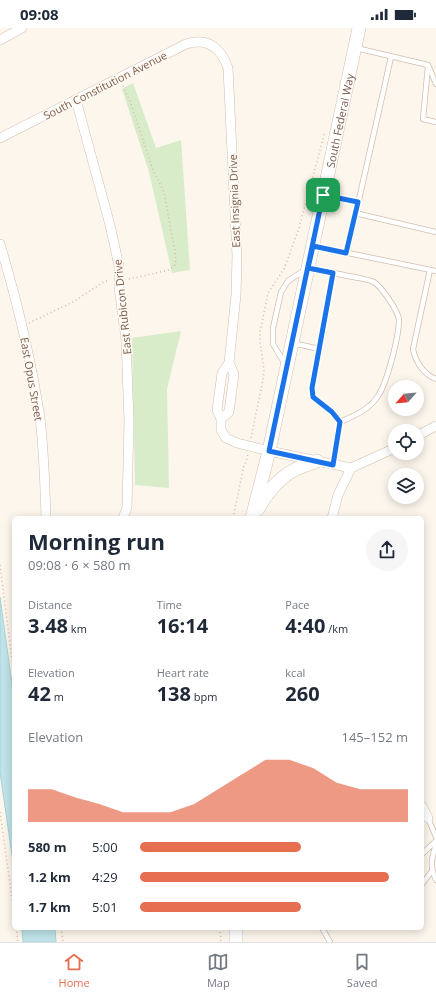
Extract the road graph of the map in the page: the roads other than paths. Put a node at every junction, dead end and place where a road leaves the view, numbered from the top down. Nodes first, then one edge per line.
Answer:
1 (22, 28) edge
2 (359, 28) edge
3 (0, 40) edge
4 (212, 45) joint
5 (355, 48) junction
6 (390, 57) junction
7 (428, 65) junction
8 (436, 84) edge
9 (76, 100) junction
10 (436, 122) edge
11 (0, 138) edge
12 (323, 195) junction
13 (358, 202) junction
14 (355, 213) junction
15 (436, 232) edge
16 (0, 244) edge
17 (313, 246) junction
18 (346, 253) junction
19 (308, 268) junction
20 (430, 270) junction
21 (436, 272) edge
22 (333, 273) junction
23 (292, 342) junction
24 (319, 349) junction
25 (287, 367) junction
26 (436, 378) edge
27 (340, 422) junction
28 (436, 426) edge
29 (424, 432) edge
30 (269, 451) junction
31 (388, 451) edge
32 (317, 461) junction
33 (333, 465) junction
34 (351, 468) junction
35 (46, 516) edge
36 (124, 516) edge
37 (253, 516) edge
38 (254, 516) edge
39 (333, 516) edge
40 (424, 810) edge
41 (428, 818) joint
42 (436, 837) edge
43 (436, 842) edge
44 (424, 852) edge
45 (432, 871) junction
46 (436, 880) edge
47 (424, 881) edge
48 (236, 930) edge
49 (323, 930) edge
50 (236, 942) edge
51 (330, 942) edge

1 - 3 street
2 - 5 main road, South Federal Way
4 - 9 street, South Constitution Avenue
4 - 30 street, East Insignia Drive
5 - 6 lane
5 - 12 main road, South Federal Way
6 - 7 lane
6 - 13 lane
7 - 8 lane
7 - 10 lane
9 - 11 street, South Constitution Avenue
9 - 36 street, East Rubicon Drive
12 - 13 lane
12 - 17 main road, South Federal Way
13 - 14 lane
14 - 15 lane
14 - 18 lane
16 - 35 street, East Opus Street
17 - 18 lane
17 - 19 main road, South Federal Way
18 - 20 lane
19 - 22 lane
19 - 23 main road, South Federal Way
19 - 25 lane
20 - 21 lane
20 - 26 lane
22 - 24 lane
22 - 27 lane
23 - 24 lane
23 - 25 main road, South Federal Way
24 - 27 lane
25 - 30 main road, South Federal Way
27 - 33 lane
28 - 29 street
30 - 32 street, East Insignia Drive
30 - 37 main road, South Federal Way
31 - 34 street
32 - 33 street, East Insignia Drive
32 - 38 main road
33 - 34 street, East Insignia Drive
34 - 39 street
40 - 41 street
41 - 42 lane
43 - 44 lane
43 - 45 lane
45 - 46 lane
45 - 47 lane
48 - 50 main road
49 - 51 lane

